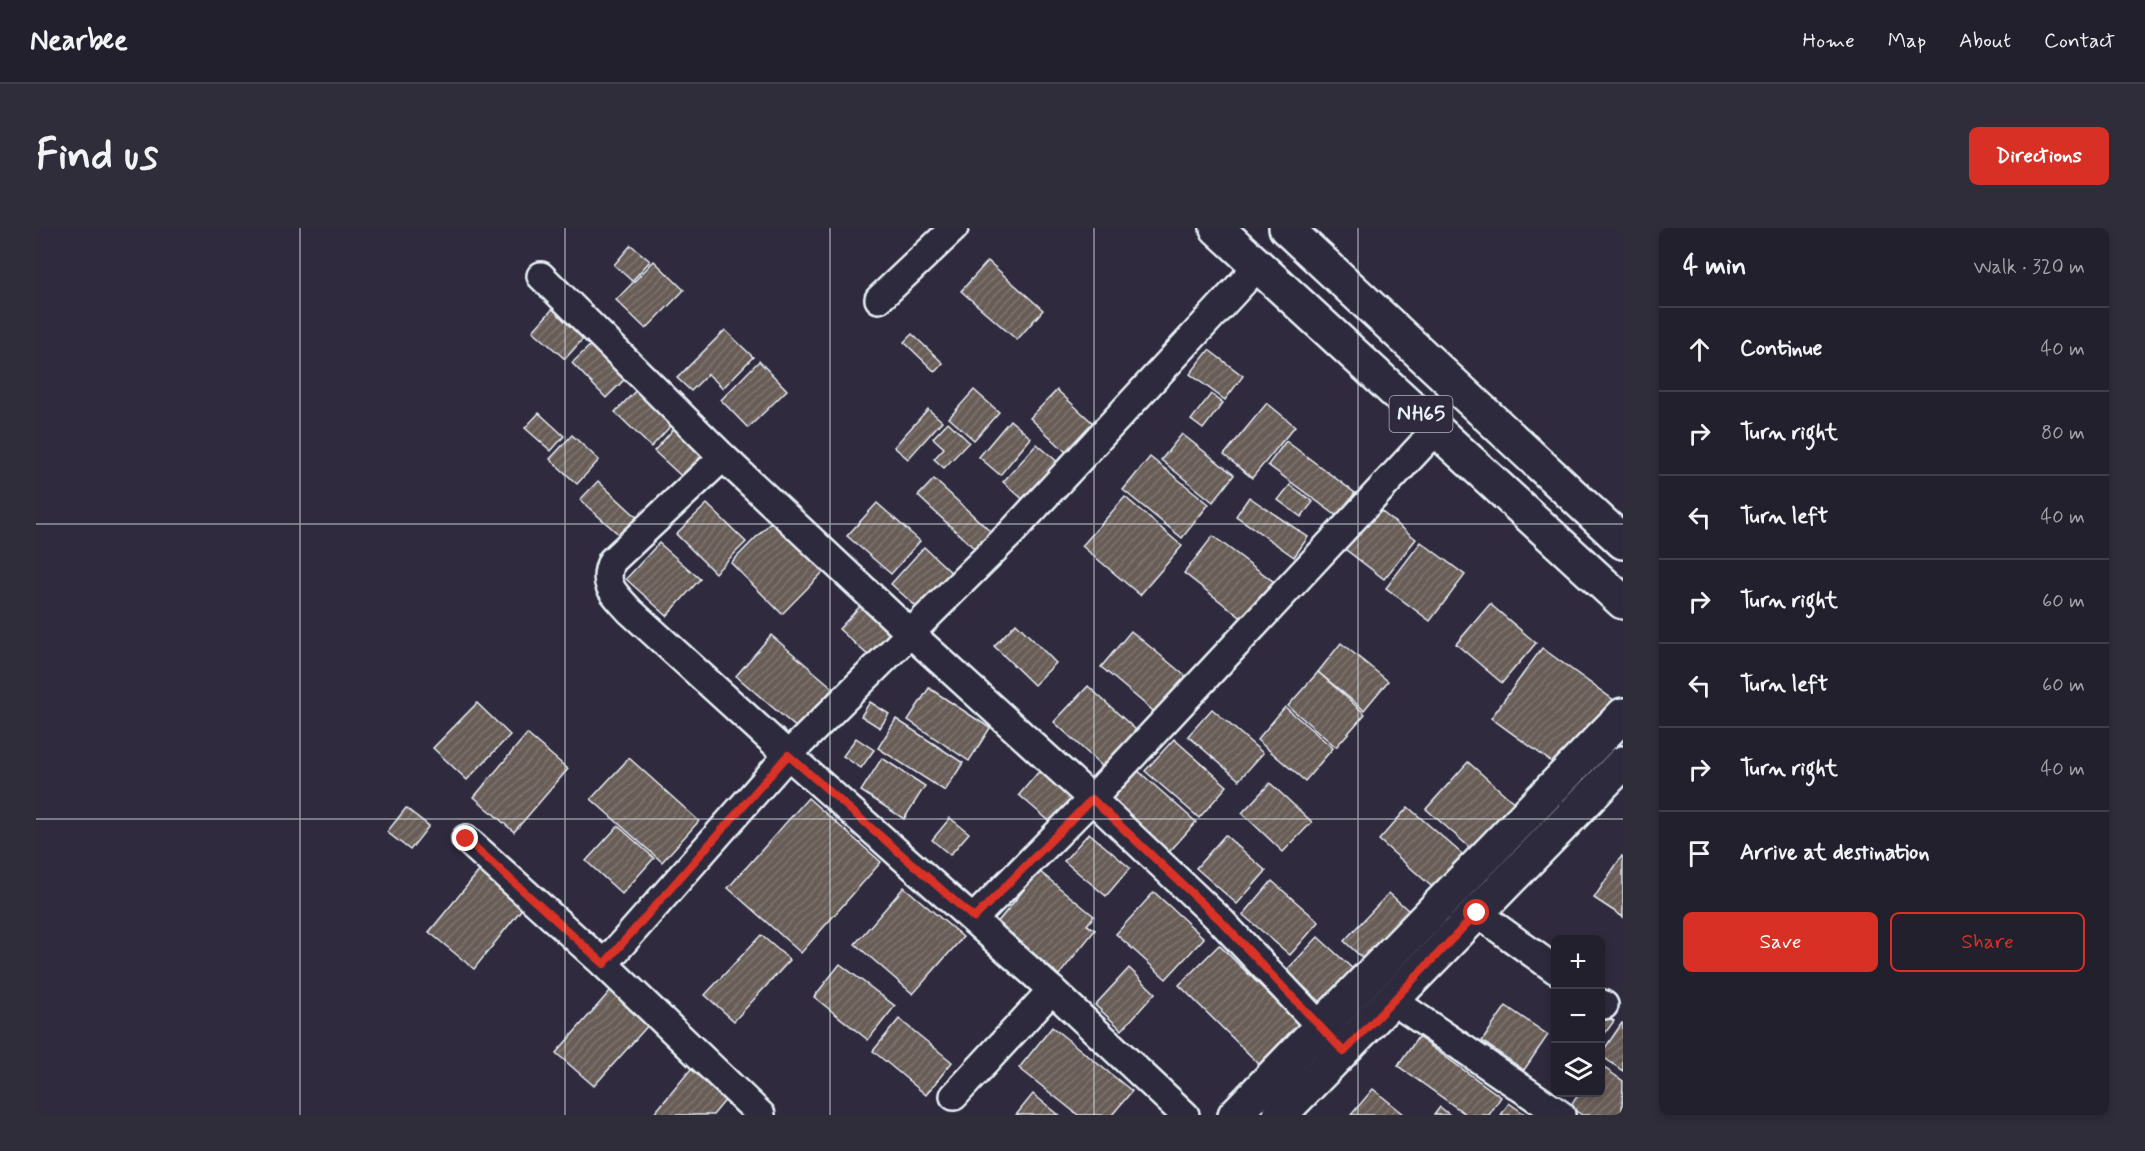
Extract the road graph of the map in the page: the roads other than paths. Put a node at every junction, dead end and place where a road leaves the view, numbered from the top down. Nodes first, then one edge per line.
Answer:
1 (954, 228) edge
2 (1217, 228) edge
3 (1286, 228) edge
4 (1259, 266) junction
5 (541, 276) dead end
6 (879, 299) dead end
7 (1437, 429) junction
8 (723, 457) junction
9 (1623, 542) edge
10 (1623, 602) edge
11 (909, 632) junction
12 (1623, 715) edge
13 (788, 755) junction
14 (1623, 763) edge
15 (1092, 799) junction
16 (466, 839) dead end
17 (1477, 913) junction
18 (974, 918) junction
19 (604, 964) junction
20 (1551, 966) edge
21 (1052, 990) junction
22 (1392, 1000) junction
23 (1321, 1027) junction
24 (1344, 1052) junction
25 (954, 1096) dead end
26 (760, 1115) edge
27 (1185, 1115) edge
28 (1235, 1115) edge
29 (1280, 1115) edge
30 (1561, 1115) edge

1 - 6 street
2 - 4 main road, NH65
3 - 9 main road, NH65
4 - 7 main road, NH65
4 - 11 street
5 - 8 street
7 - 10 main road, NH65
7 - 15 street
8 - 11 street
8 - 13 street
11 - 13 street
11 - 15 street
12 - 23 main road
13 - 18 street
13 - 19 street
14 - 17 main road
15 - 18 street
15 - 23 street
16 - 19 street
17 - 20 street
17 - 22 main road
18 - 21 street
19 - 26 street
21 - 25 street
21 - 27 street
22 - 24 main road
22 - 30 street
23 - 24 street
23 - 28 main road
24 - 29 main road

